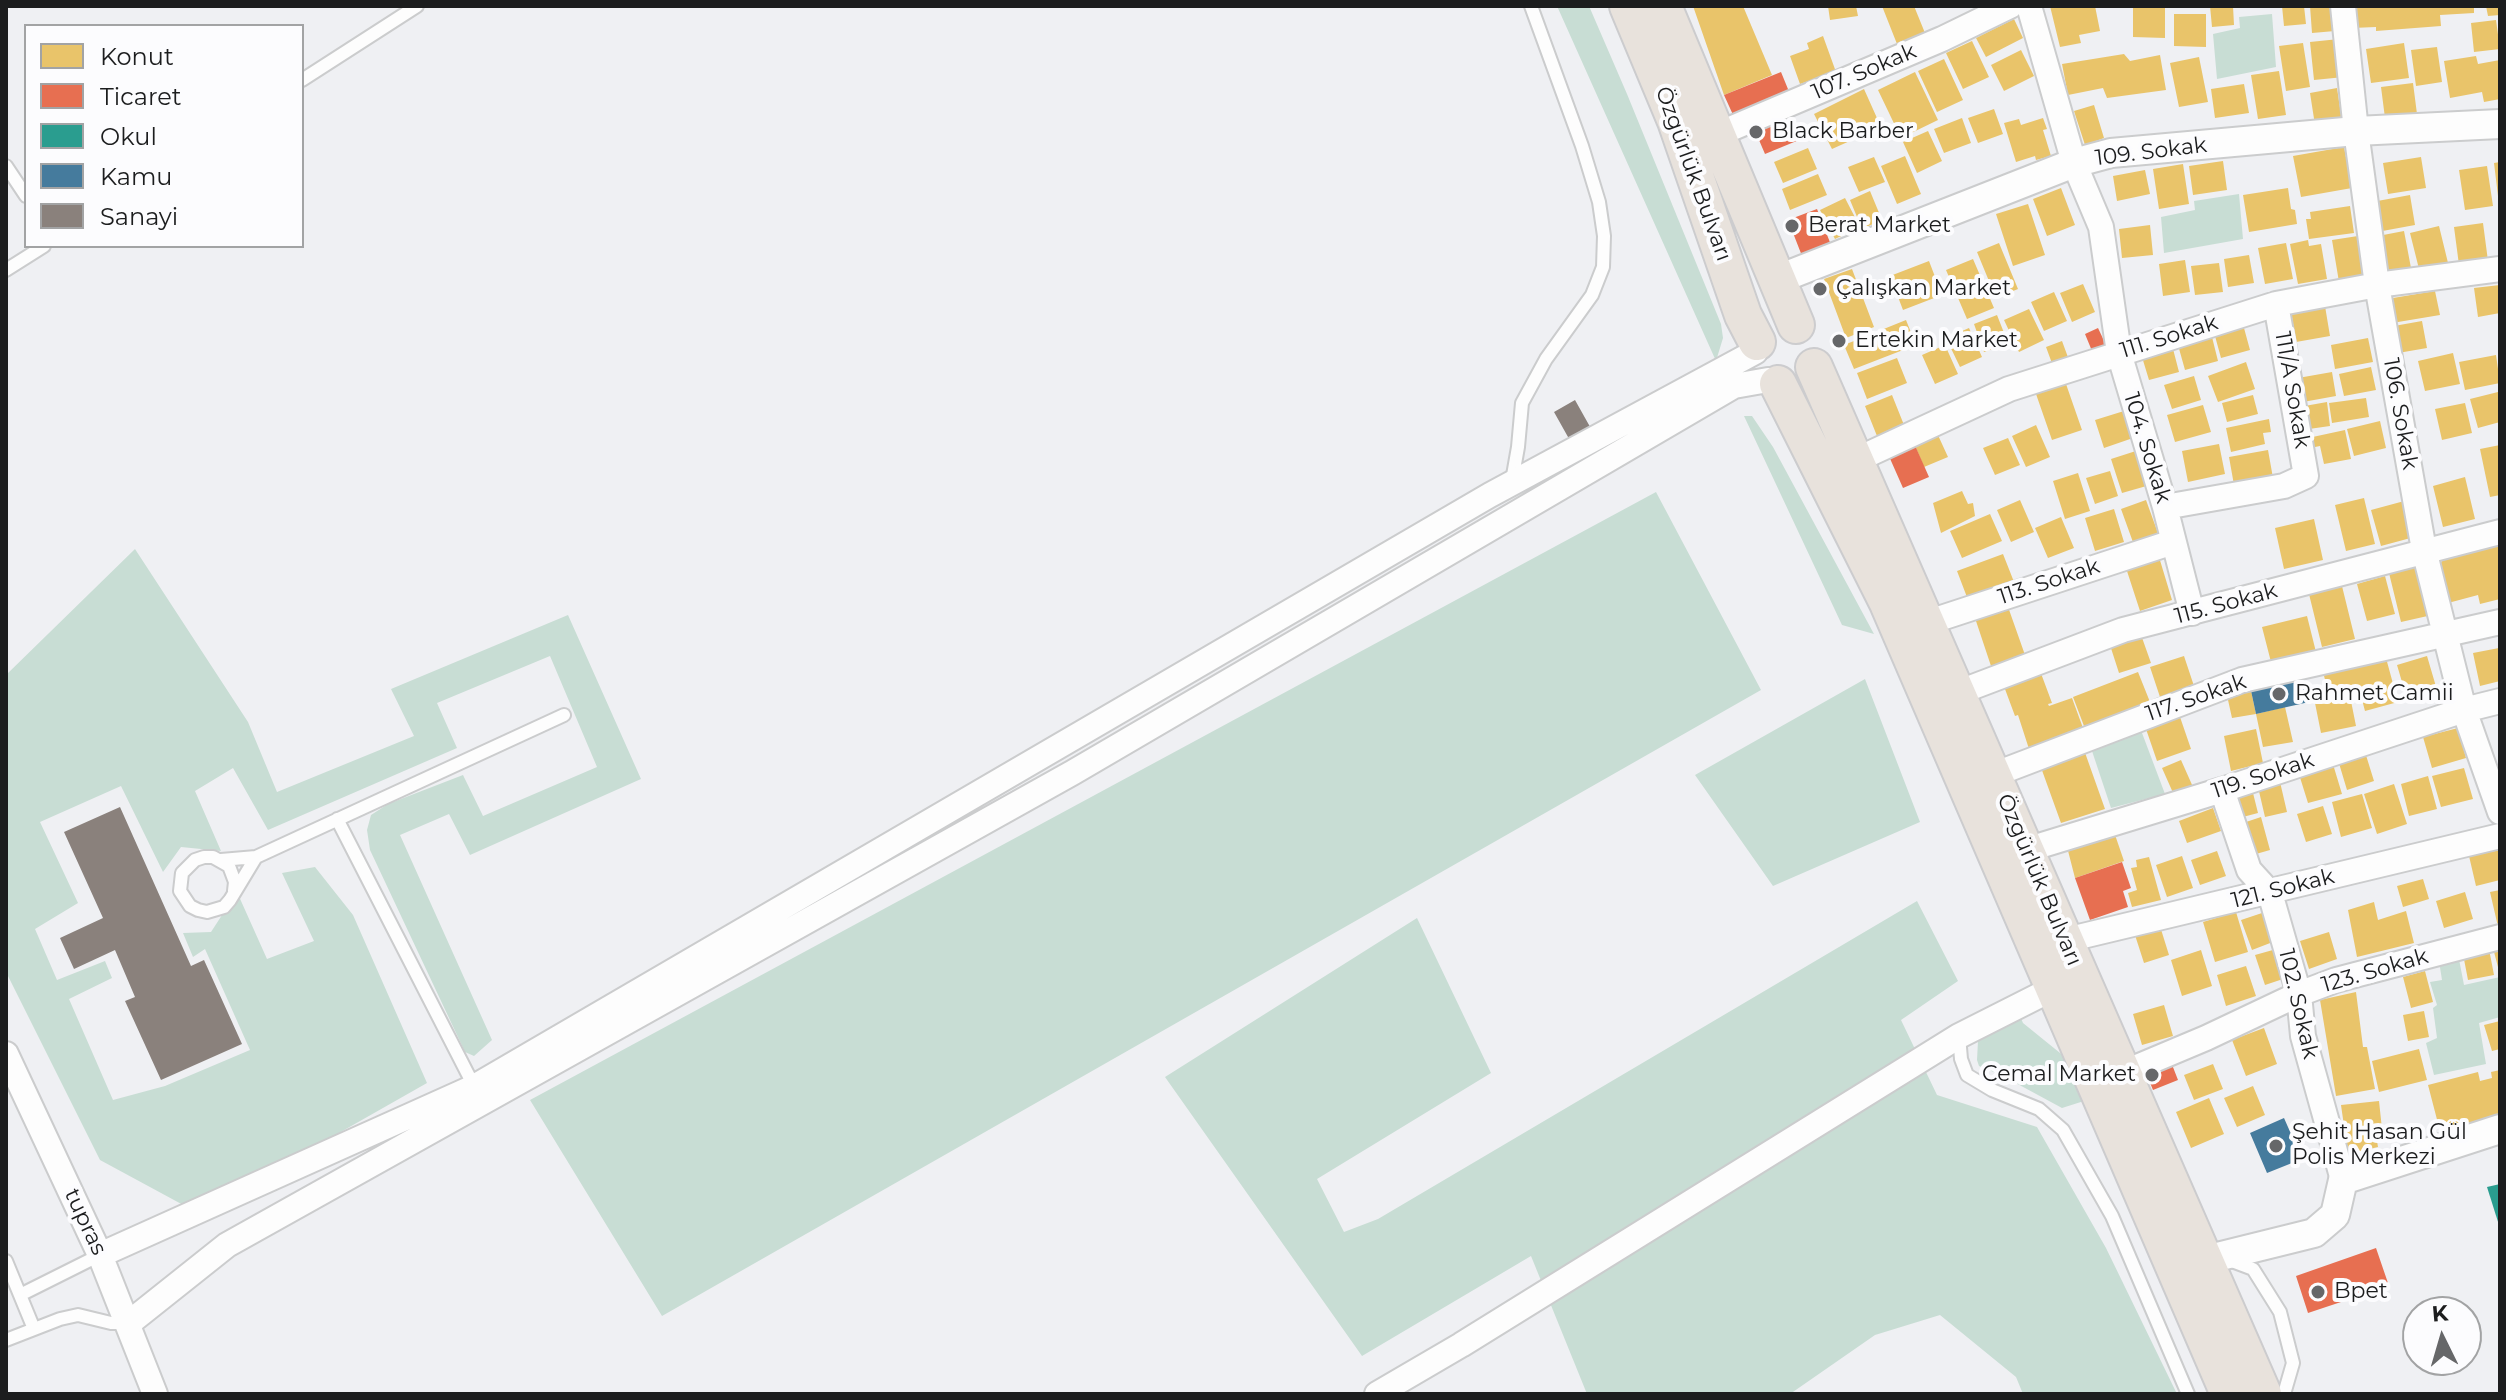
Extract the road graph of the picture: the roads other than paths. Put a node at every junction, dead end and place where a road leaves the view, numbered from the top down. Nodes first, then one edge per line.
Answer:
1 (417, 6) edge
2 (1531, 6) edge
3 (1628, 6) edge
4 (1663, 6) edge
5 (2010, 6) edge
6 (2029, 6) edge
7 (2343, 6) edge
8 (304, 79) edge
9 (2500, 124) edge
10 (2356, 131) junction
11 (1716, 135) junction
12 (2074, 163) junction
13 (6, 166) edge
14 (24, 193) edge
15 (41, 248) edge
16 (2500, 269) edge
17 (6, 270) edge
18 (1776, 280) junction
19 (2377, 285) junction
20 (2276, 304) junction
21 (1796, 325) junction
22 (2119, 353) junction
23 (1764, 365) junction
24 (1814, 367) junction
25 (1854, 461) junction
26 (1511, 484) junction
27 (2165, 507) junction
28 (2500, 532) edge
29 (2173, 542) junction
30 (2424, 550) junction
31 (2192, 613) junction
32 (2500, 622) edge
33 (1926, 623) junction
34 (2446, 634) junction
35 (1957, 693) junction
36 (2500, 701) edge
37 (2464, 710) junction
38 (564, 715) dead end
39 (1993, 775) junction
40 (2222, 790) junction
41 (2500, 812) edge
42 (337, 819) junction
43 (2500, 836) edge
44 (2026, 850) junction
45 (256, 857) junction
46 (221, 860) junction
47 (234, 891) junction
48 (2270, 893) junction
49 (2500, 937) edge
50 (2066, 940) junction
51 (2054, 988) junction
52 (2299, 994) junction
53 (1959, 1036) junction
54 (6, 1054) edge
55 (2121, 1070) junction
56 (479, 1095) junction
57 (2500, 1129) edge
58 (2343, 1180) junction
59 (2194, 1246) junction
60 (100, 1255) junction
61 (6, 1261) edge
62 (20, 1295) junction
63 (129, 1323) junction
64 (34, 1329) junction
65 (6, 1340) edge
66 (155, 1394) edge
67 (1377, 1394) edge
68 (2188, 1394) edge
69 (2229, 1394) edge
70 (2263, 1394) edge
71 (2284, 1394) edge

1 - 8 lane
2 - 26 lane
3 - 23 main road, Özgürlük Bulvarı
4 - 11 main road, Özgürlük Bulvarı
5 - 11 street, 107. Sokak
6 - 12 street, 104. Sokak
7 - 10 street, 106. Sokak
9 - 10 street, 109. Sokak
10 - 12 street, 109. Sokak
10 - 19 street, 106. Sokak
11 - 18 main road, Özgürlük Bulvarı
12 - 18 street, 109. Sokak
12 - 22 street, 104. Sokak
13 - 14 lane
15 - 17 lane
16 - 19 street, 111. Sokak
18 - 21 main road, Özgürlük Bulvarı
19 - 20 street, 111. Sokak
19 - 30 street, 106. Sokak
20 - 22 street, 111. Sokak
20 - 27 street, 111/A Sokak
21 - 23 main road
21 - 24 main road
22 - 25 street, 111. Sokak
22 - 27 street, 104. Sokak
23 - 24 main road
23 - 26 street
23 - 51 main road, Özgürlük Bulvarı
23 - 56 street
24 - 25 main road, Özgürlük Bulvarı
25 - 33 main road, Özgürlük Bulvarı
26 - 56 street
27 - 29 street, 104. Sokak
28 - 30 street, 115. Sokak
29 - 31 street, 104. Sokak
29 - 33 street, 113. Sokak
30 - 31 street, 115. Sokak
30 - 34 street, 106. Sokak
31 - 35 street, 115. Sokak
32 - 34 street, 117. Sokak
33 - 35 main road, Özgürlük Bulvarı
34 - 37 street, 106. Sokak
34 - 39 street, 117. Sokak
35 - 39 main road, Özgürlük Bulvarı
36 - 37 street, 119. Sokak
37 - 40 street, 119. Sokak
37 - 41 street, 106. Sokak
38 - 42 lane
39 - 44 main road, Özgürlük Bulvarı
40 - 44 street, 119. Sokak
40 - 48 street, 102. Sokak
42 - 45 lane
42 - 56 lane
43 - 48 street, 121. Sokak
44 - 50 main road, Özgürlük Bulvarı
45 - 46 lane
45 - 47 lane
46 - 47 lane
46 - 47 lane
48 - 50 street, 121. Sokak
48 - 52 street, 102. Sokak
49 - 52 street, 123. Sokak
50 - 55 main road, Özgürlük Bulvarı
51 - 53 street
51 - 59 main road, Özgürlük Bulvarı
52 - 55 street, 123. Sokak
52 - 58 street, 102. Sokak
53 - 67 street
53 - 68 lane
54 - 60 street, tupras
55 - 59 main road, Özgürlük Bulvarı
56 - 60 street
56 - 63 street
57 - 58 street
58 - 59 street
59 - 69 main road, Özgürlük Bulvarı
59 - 70 main road, Özgürlük Bulvarı
59 - 71 lane
60 - 62 lane
60 - 63 street, tupras
61 - 62 lane
62 - 64 lane
63 - 64 lane
63 - 66 street, tupras
64 - 65 lane

